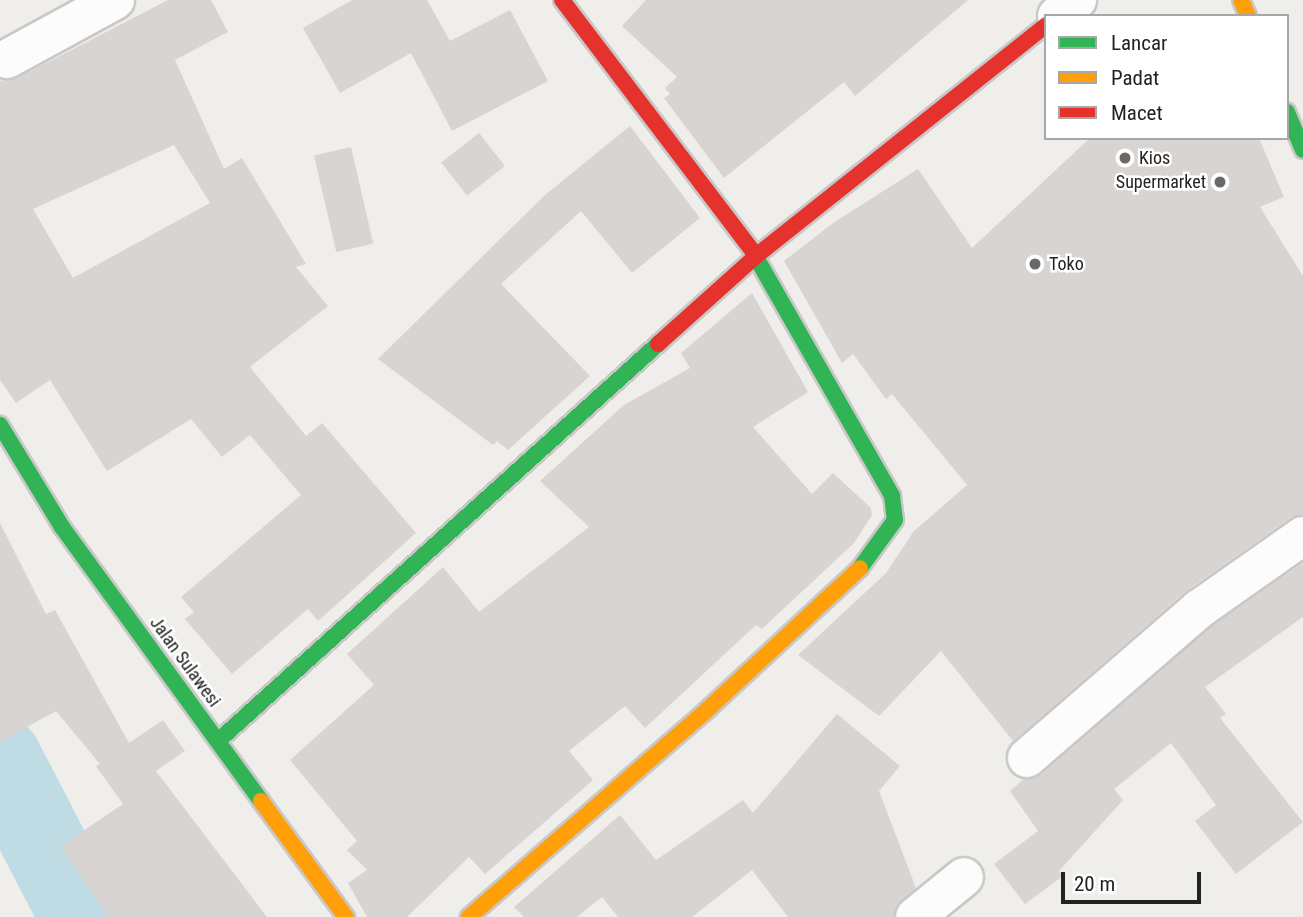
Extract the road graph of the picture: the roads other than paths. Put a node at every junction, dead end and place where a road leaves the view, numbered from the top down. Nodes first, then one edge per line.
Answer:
1 (115, 0) edge
2 (562, 0) edge
3 (1077, 0) edge
4 (1060, 14) edge
5 (1044, 27) edge
6 (7, 59) dead end
7 (1289, 117) edge
8 (1303, 150) edge
9 (756, 256) junction
10 (0, 425) edge
11 (1303, 536) edge
12 (218, 741) junction
13 (1027, 758) dead end
14 (964, 877) dead end
15 (346, 917) edge
16 (469, 917) edge
17 (915, 917) edge

1 - 6 street
2 - 9 street
3 - 4 street
5 - 9 street
7 - 8 street
9 - 12 street
9 - 16 street
10 - 12 street, Jalan Sulawesi
11 - 13 street
12 - 15 street, Jalan Sulawesi
14 - 17 street

